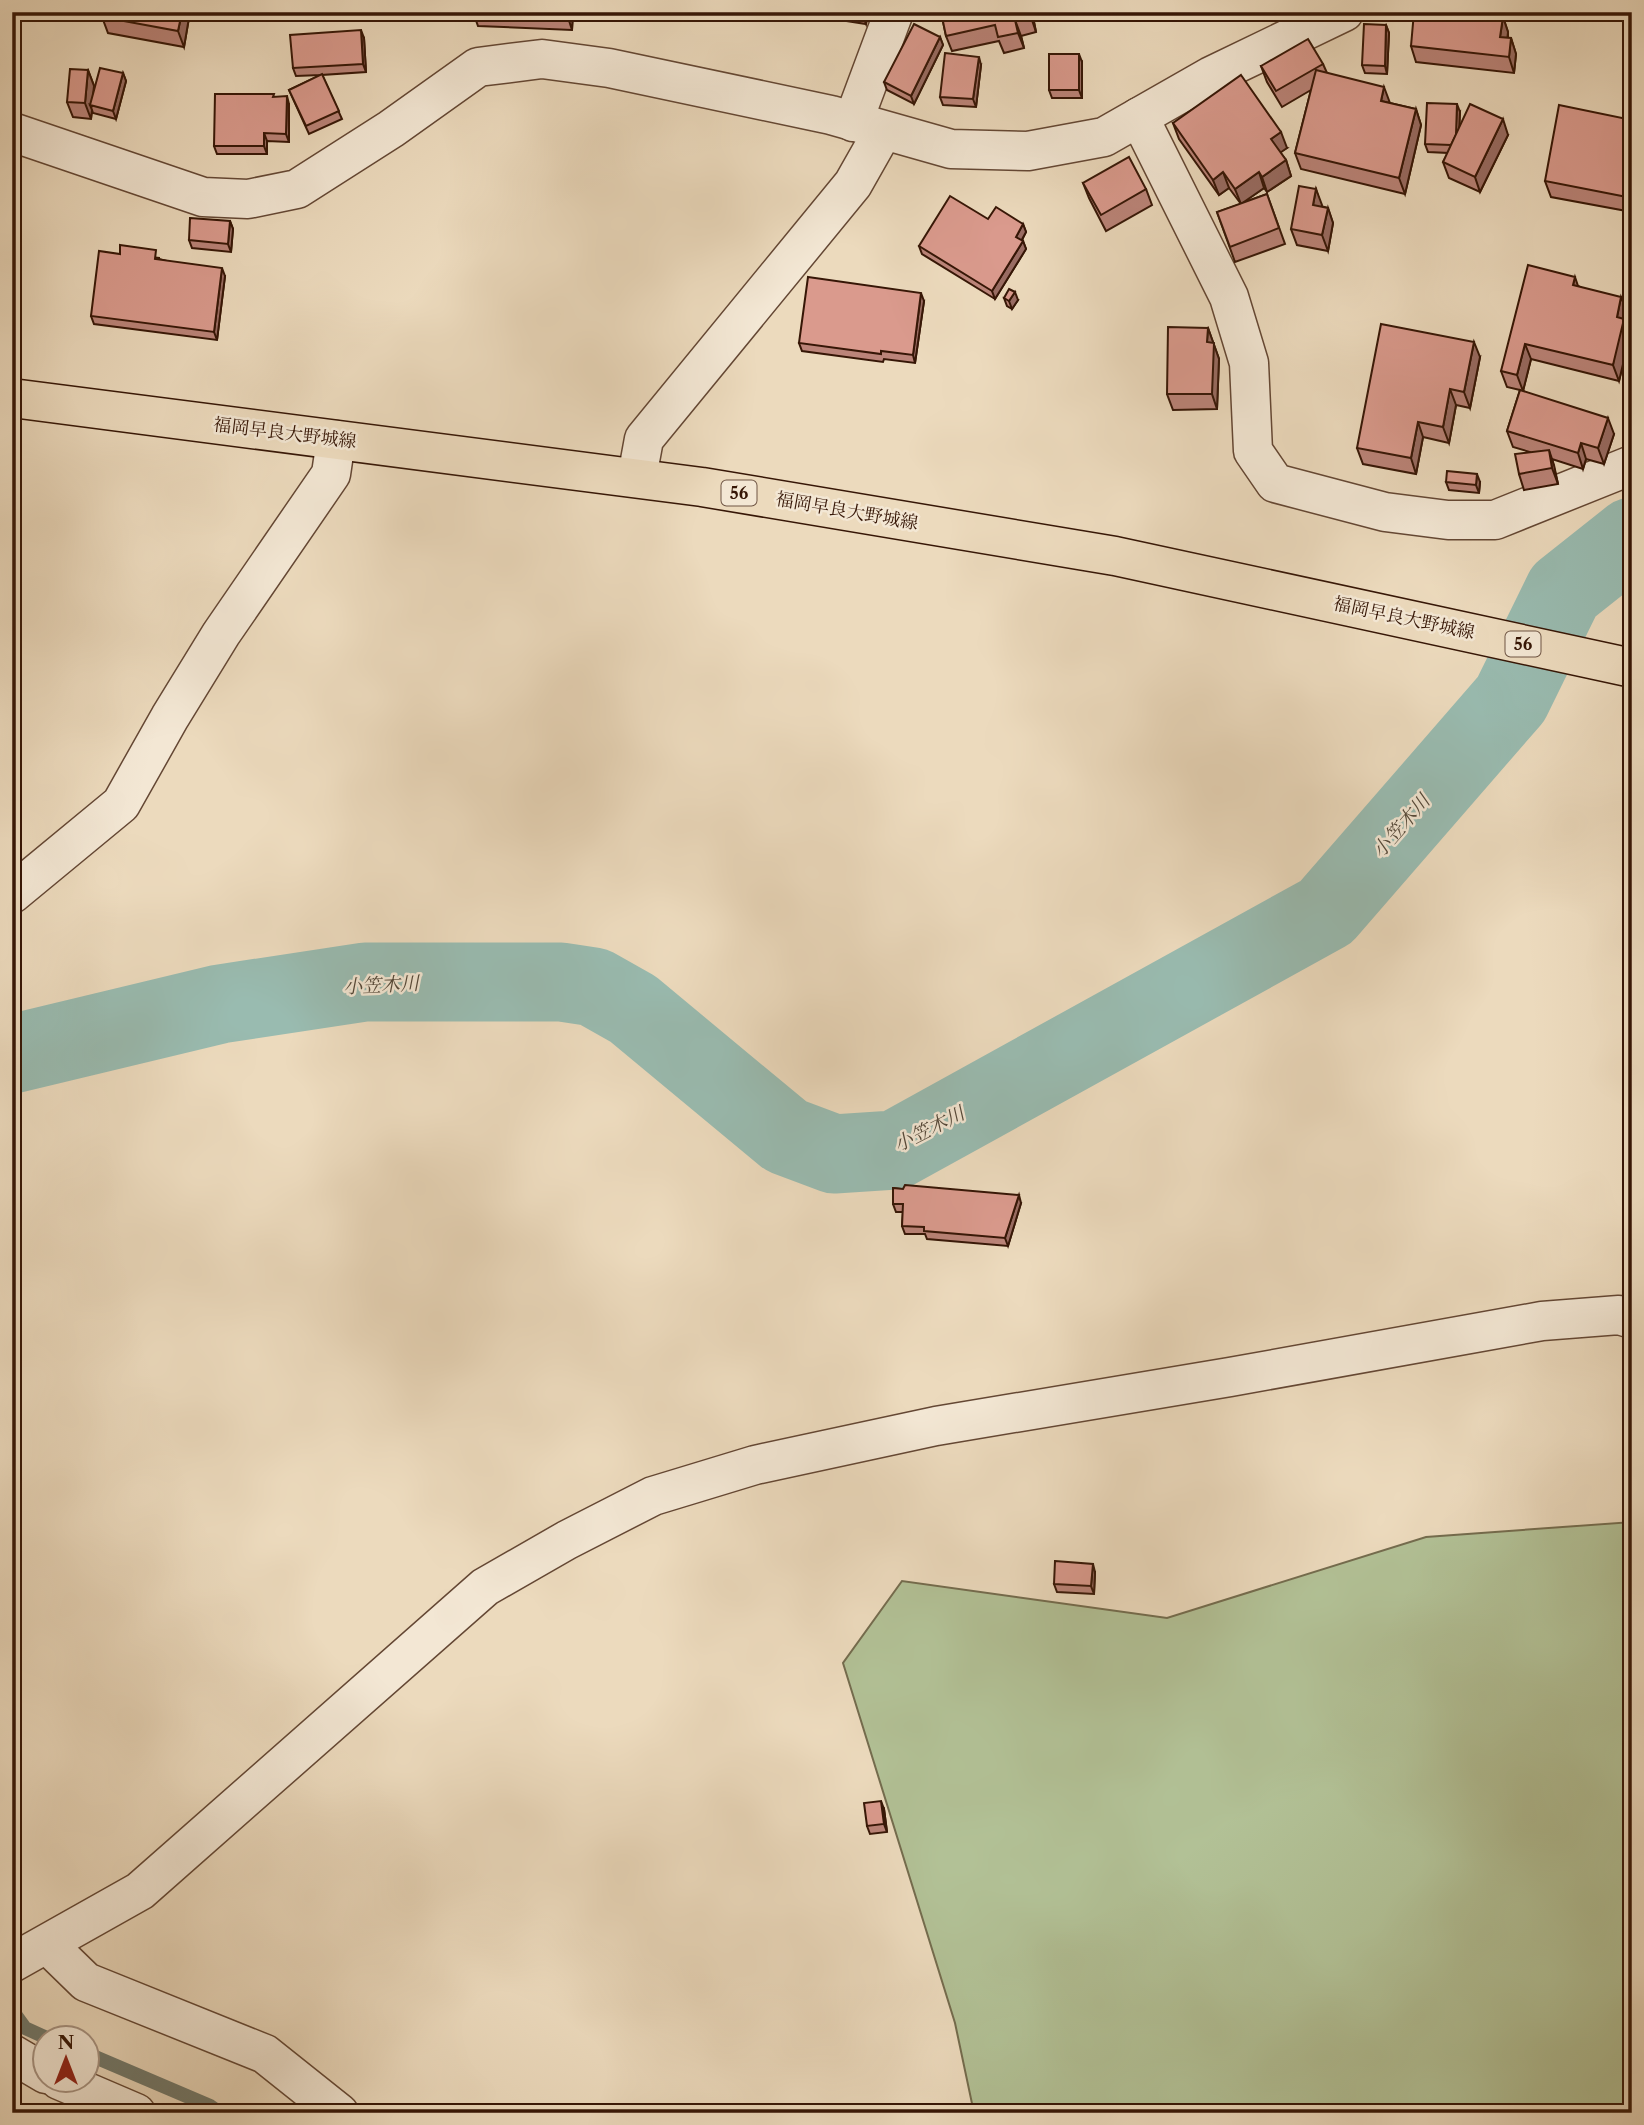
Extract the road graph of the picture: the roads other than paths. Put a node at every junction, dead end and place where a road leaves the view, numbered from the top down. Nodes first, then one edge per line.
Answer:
1 (894, 12) edge
2 (1344, 12) edge
3 (1139, 117) junction
4 (868, 127) junction
5 (12, 132) edge
6 (12, 398) edge
7 (336, 440) junction
8 (1632, 465) edge
9 (637, 477) junction
10 (1632, 668) edge
11 (12, 894) edge
12 (1632, 1319) edge
13 (29, 1955) edge
14 (12, 2054) edge
15 (32, 2066) edge
16 (92, 2094) edge
17 (136, 2113) edge
18 (339, 2113) edge

1 - 4 street
2 - 3 street
3 - 4 street
3 - 8 street
4 - 5 street
4 - 9 street
6 - 7 main road, 福岡早良大野城線 / 56
7 - 9 main road, 福岡早良大野城線 / 56
7 - 11 street
9 - 10 main road, 福岡早良大野城線 / 56
12 - 13 street
13 - 18 street
14 - 15 street
16 - 17 street

